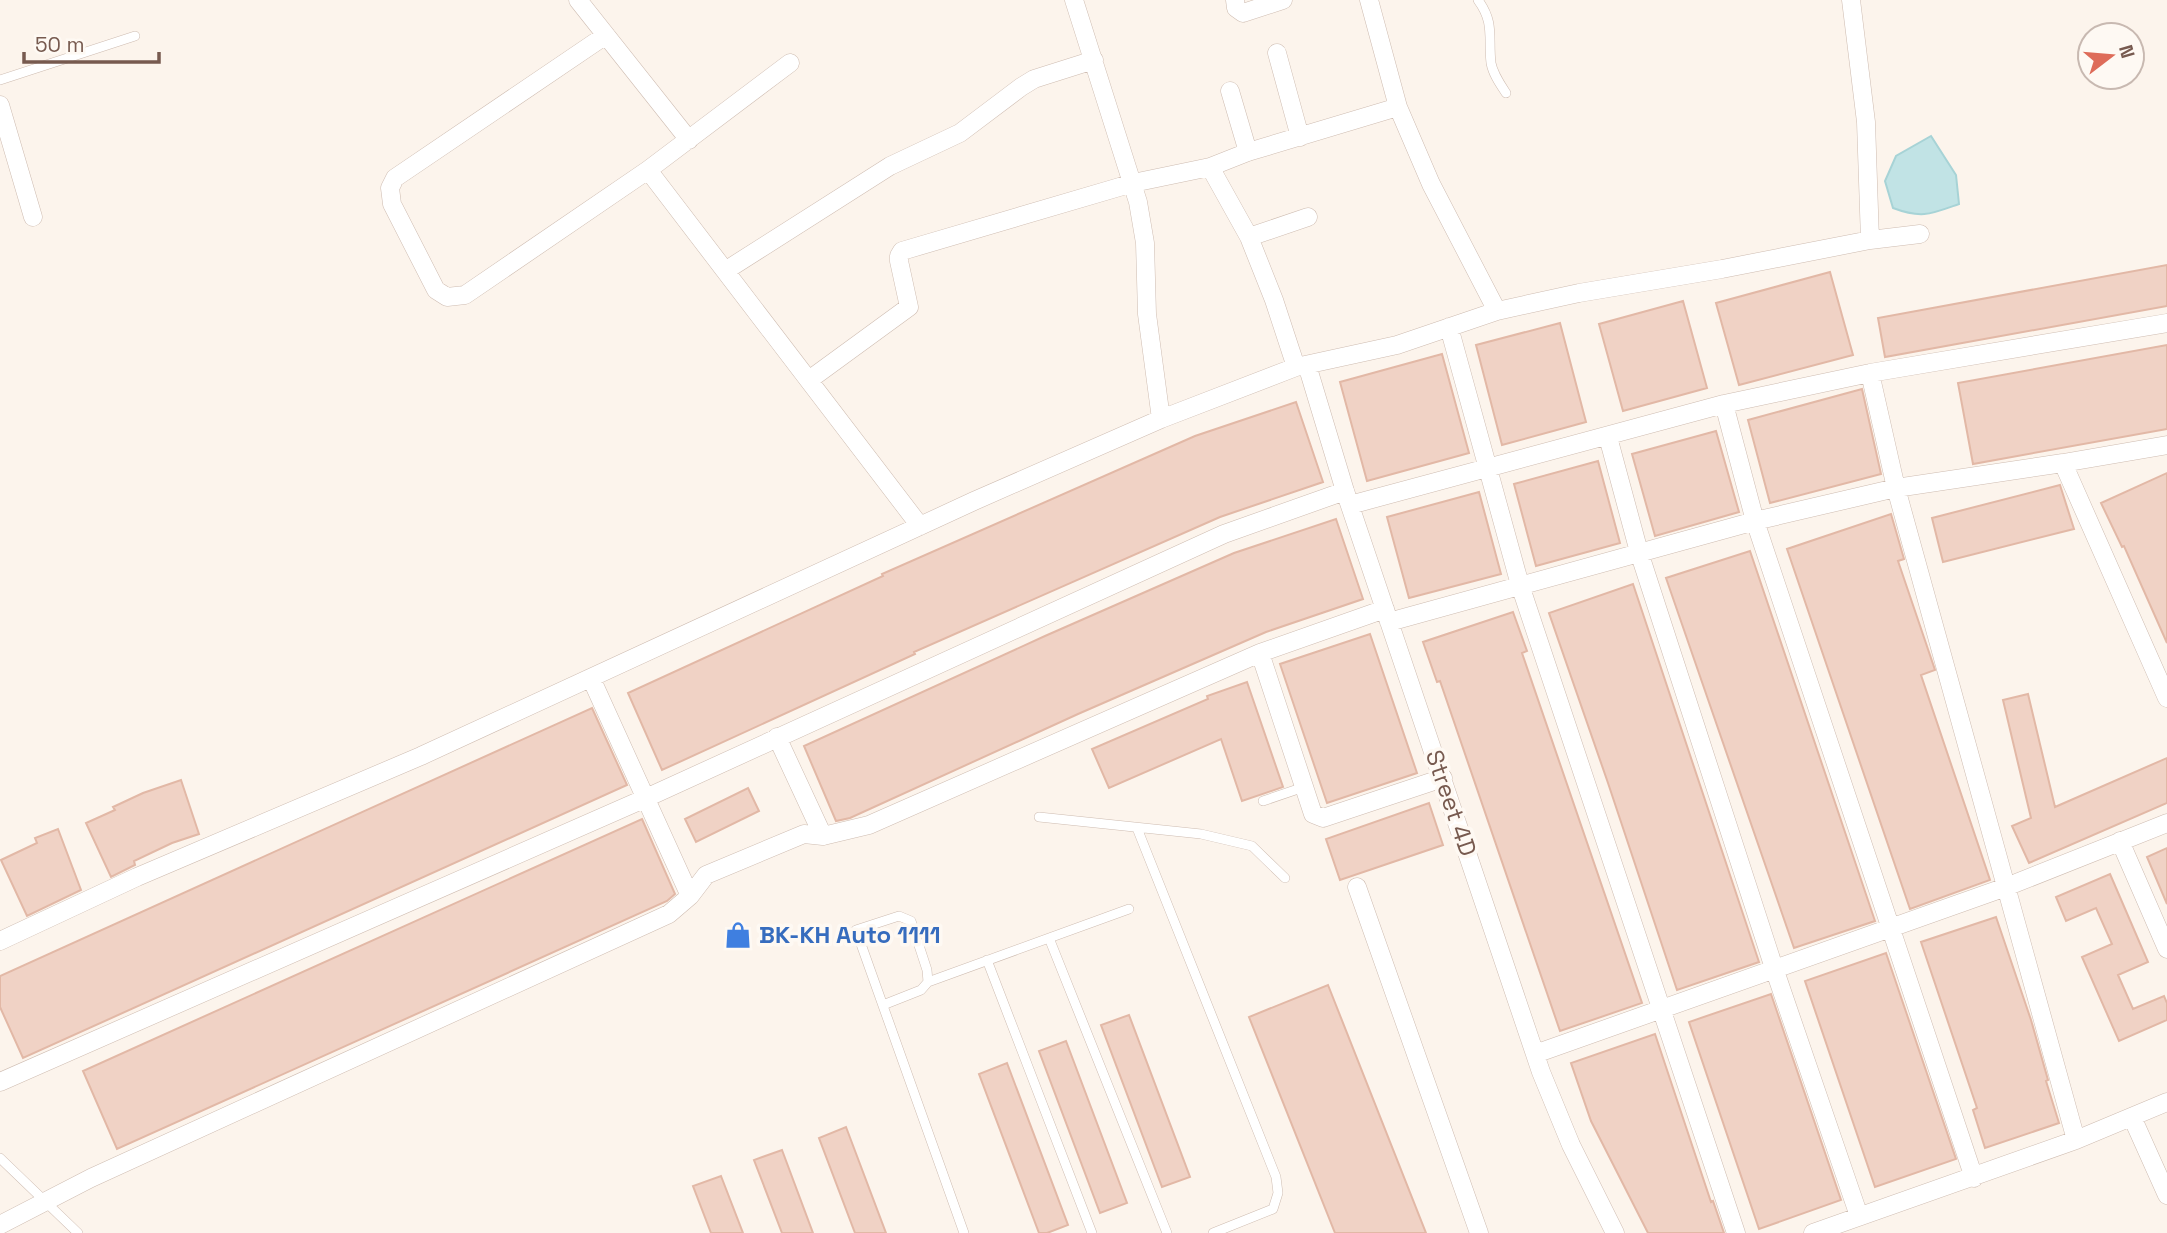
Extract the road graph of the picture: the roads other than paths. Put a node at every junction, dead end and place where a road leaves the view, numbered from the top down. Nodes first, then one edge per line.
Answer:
1 (578, 0) edge
2 (1074, 0) edge
3 (1235, 0) edge
4 (1283, 0) edge
5 (1368, 0) edge
6 (1478, 0) edge
7 (1851, 0) edge
8 (606, 35) junction
9 (135, 36) dead end
10 (1277, 53) dead end
11 (1094, 60) junction
12 (790, 63) dead end
13 (0, 80) edge
14 (1230, 91) dead end
15 (1506, 93) dead end
16 (0, 105) edge
17 (1398, 107) junction
18 (1300, 136) junction
19 (690, 140) junction
20 (1248, 152) junction
21 (1210, 167) junction
22 (648, 170) junction
23 (1133, 183) junction
24 (33, 217) dead end
25 (1307, 218) dead end
26 (1920, 234) dead end
27 (1249, 237) junction
28 (1870, 240) junction
29 (725, 271) junction
30 (1497, 311) junction
31 (2167, 323) edge
32 (1449, 327) junction
33 (1302, 366) junction
34 (1870, 373) junction
35 (809, 380) junction
36 (1724, 404) junction
37 (1161, 419) junction
38 (1608, 437) junction
39 (2167, 445) edge
40 (2063, 463) junction
41 (1487, 469) junction
42 (1896, 488) junction
43 (1348, 498) junction
44 (1755, 521) junction
45 (920, 526) junction
46 (1639, 552) junction
47 (1520, 585) junction
48 (1387, 615) junction
49 (1260, 653) junction
50 (591, 678) junction
51 (2167, 698) edge
52 (777, 737) junction
53 (1443, 778) junction
54 (1304, 787) junction
55 (646, 798) junction
56 (1264, 801) dead end
57 (1039, 817) dead end
58 (2167, 822) edge
59 (1137, 828) junction
60 (823, 836) junction
61 (2120, 841) junction
62 (1285, 878) dead end
63 (1357, 887) dead end
64 (2006, 887) junction
65 (690, 896) junction
66 (1129, 909) dead end
67 (1890, 927) junction
68 (1049, 938) junction
69 (0, 941) edge
70 (2167, 949) edge
71 (987, 960) junction
72 (1774, 968) junction
73 (928, 982) junction
74 (883, 1005) junction
75 (1664, 1010) junction
76 (1535, 1054) junction
77 (0, 1082) edge
78 (2167, 1102) edge
79 (2132, 1117) junction
80 (2076, 1140) junction
81 (0, 1158) edge
82 (1974, 1178) junction
83 (2167, 1195) edge
84 (46, 1202) junction
85 (1858, 1216) junction
86 (0, 1226) edge
87 (78, 1233) edge
88 (964, 1233) edge
89 (1092, 1233) edge
90 (1167, 1233) edge
91 (1213, 1233) edge
92 (1479, 1233) edge
93 (1615, 1233) edge
94 (1736, 1233) edge
95 (1813, 1233) edge

1 - 8 street
2 - 11 street
3 - 4 street
5 - 17 street
6 - 15 lane
7 - 28 street
8 - 19 street
8 - 22 street
9 - 13 lane
10 - 18 street
11 - 23 street
11 - 29 street
12 - 19 street
14 - 20 street
16 - 24 street
17 - 18 street
17 - 30 street
18 - 20 street
19 - 22 street
20 - 21 street
21 - 23 street
21 - 27 street, Street 4D
22 - 29 street
23 - 35 street
23 - 37 street
25 - 27 street
26 - 28 street
27 - 33 street, Street 4D
28 - 30 street
29 - 35 street
30 - 32 street
31 - 34 street
32 - 33 street
32 - 41 street
33 - 37 street
33 - 43 street, Street 4D
34 - 36 street
34 - 42 street
35 - 45 street
36 - 38 street
36 - 44 street
37 - 45 street
38 - 41 street
38 - 46 street
39 - 40 street
40 - 42 street
40 - 51 street
41 - 43 street
41 - 47 street
42 - 44 street
42 - 64 street
43 - 48 street, Street 4D
43 - 52 street
44 - 46 street
44 - 67 street
45 - 50 street
46 - 47 street
46 - 72 street
47 - 48 street
47 - 75 street
48 - 49 street
48 - 53 street, Street 4D
49 - 54 street
49 - 60 street
50 - 55 street
50 - 69 street
52 - 55 street
52 - 60 street
53 - 54 street
53 - 76 street, Street 4D
54 - 56 lane
55 - 65 street
55 - 77 street
57 - 59 lane
58 - 61 street
59 - 62 lane
59 - 91 lane
60 - 65 street
61 - 64 street
61 - 70 street
63 - 92 street
64 - 67 street
64 - 80 street
65 - 84 street
66 - 68 lane
67 - 72 street
67 - 82 street
68 - 71 lane
68 - 90 lane
71 - 73 lane
71 - 89 lane
72 - 75 street
72 - 85 street
73 - 74 lane
73 - 74 lane
74 - 88 lane
75 - 76 street
75 - 94 street
76 - 93 street, Street 4D
78 - 79 street
79 - 80 street
79 - 83 street
80 - 82 street
81 - 84 lane
82 - 85 street
84 - 86 street
84 - 87 lane
85 - 95 street

